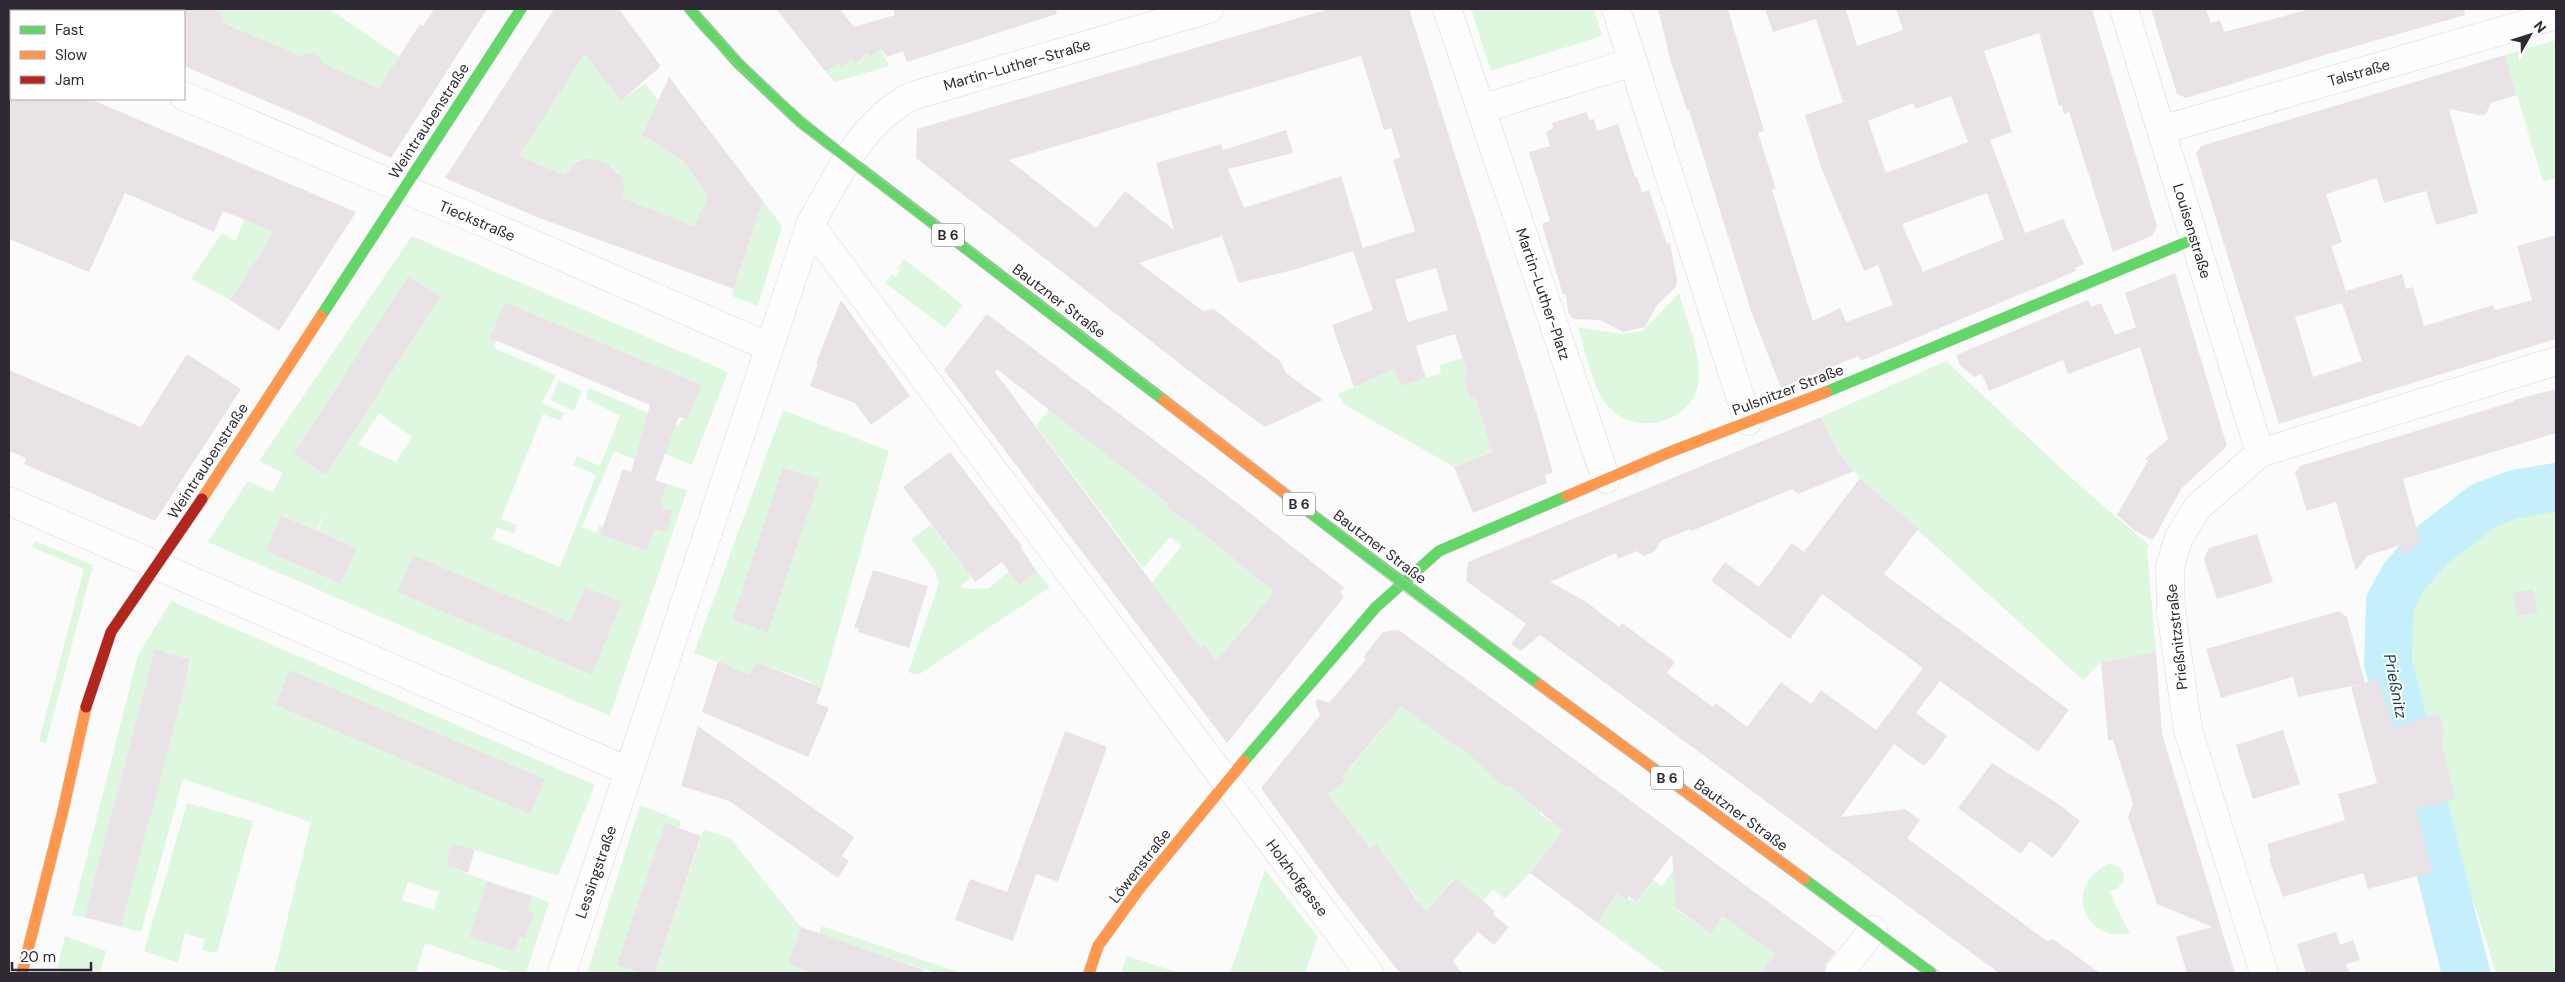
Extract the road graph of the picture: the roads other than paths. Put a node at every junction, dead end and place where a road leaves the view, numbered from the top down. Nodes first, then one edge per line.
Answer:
1 (520, 9) edge
2 (690, 9) edge
3 (1209, 9) edge
4 (1447, 9) edge
5 (1616, 9) edge
6 (2124, 9) edge
7 (2556, 15) edge
8 (1633, 62) junction
9 (185, 96) edge
10 (1481, 109) junction
11 (2161, 130) junction
12 (848, 158) junction
13 (402, 190) junction
14 (810, 225) junction
15 (2194, 239) junction
16 (769, 347) junction
17 (2556, 362) edge
18 (1748, 421) junction
19 (2260, 452) junction
20 (1606, 478) junction
21 (9, 500) edge
22 (159, 565) junction
23 (1402, 583) junction
24 (628, 771) junction
25 (1226, 783) junction
26 (1873, 930) junction
27 (22, 973) edge
28 (562, 973) edge
29 (1088, 973) edge
30 (1369, 973) edge
31 (1839, 973) edge
32 (1932, 973) edge
33 (2264, 973) edge

1 - 13 street, Weintraubenstraße
2 - 12 street, Bautzner Straße / B 6
3 - 12 street, Martin-Luther-Straße
4 - 10 street, Martin-Luther-Platz
5 - 8 street
6 - 11 street, Louisenstraße
7 - 11 street, Talstraße
8 - 10 street
8 - 18 street
9 - 13 street, Tieckstraße
10 - 20 street, Martin-Luther-Platz
11 - 15 street, Louisenstraße
12 - 14 street
12 - 23 street, Bautzner Straße / B 6
13 - 16 street, Tieckstraße
13 - 22 street, Weintraubenstraße
14 - 16 street, Lessingstraße
14 - 25 street, Holzhofgasse
15 - 18 street, Pulsnitzer Straße
15 - 19 street, Louisenstraße
16 - 24 street, Lessingstraße
17 - 19 street, Prießnitzstraße
18 - 20 street, Pulsnitzer Straße
19 - 33 street, Prießnitzstraße
20 - 23 street, Pulsnitzer Straße
21 - 22 street
22 - 24 street
22 - 27 street, Weintraubenstraße
23 - 25 street, Löwenstraße
23 - 26 street, Bautzner Straße / B 6
24 - 28 street, Lessingstraße
25 - 29 street, Löwenstraße
25 - 30 street, Holzhofgasse
26 - 31 street
26 - 32 street, Bautzner Straße / B 6

